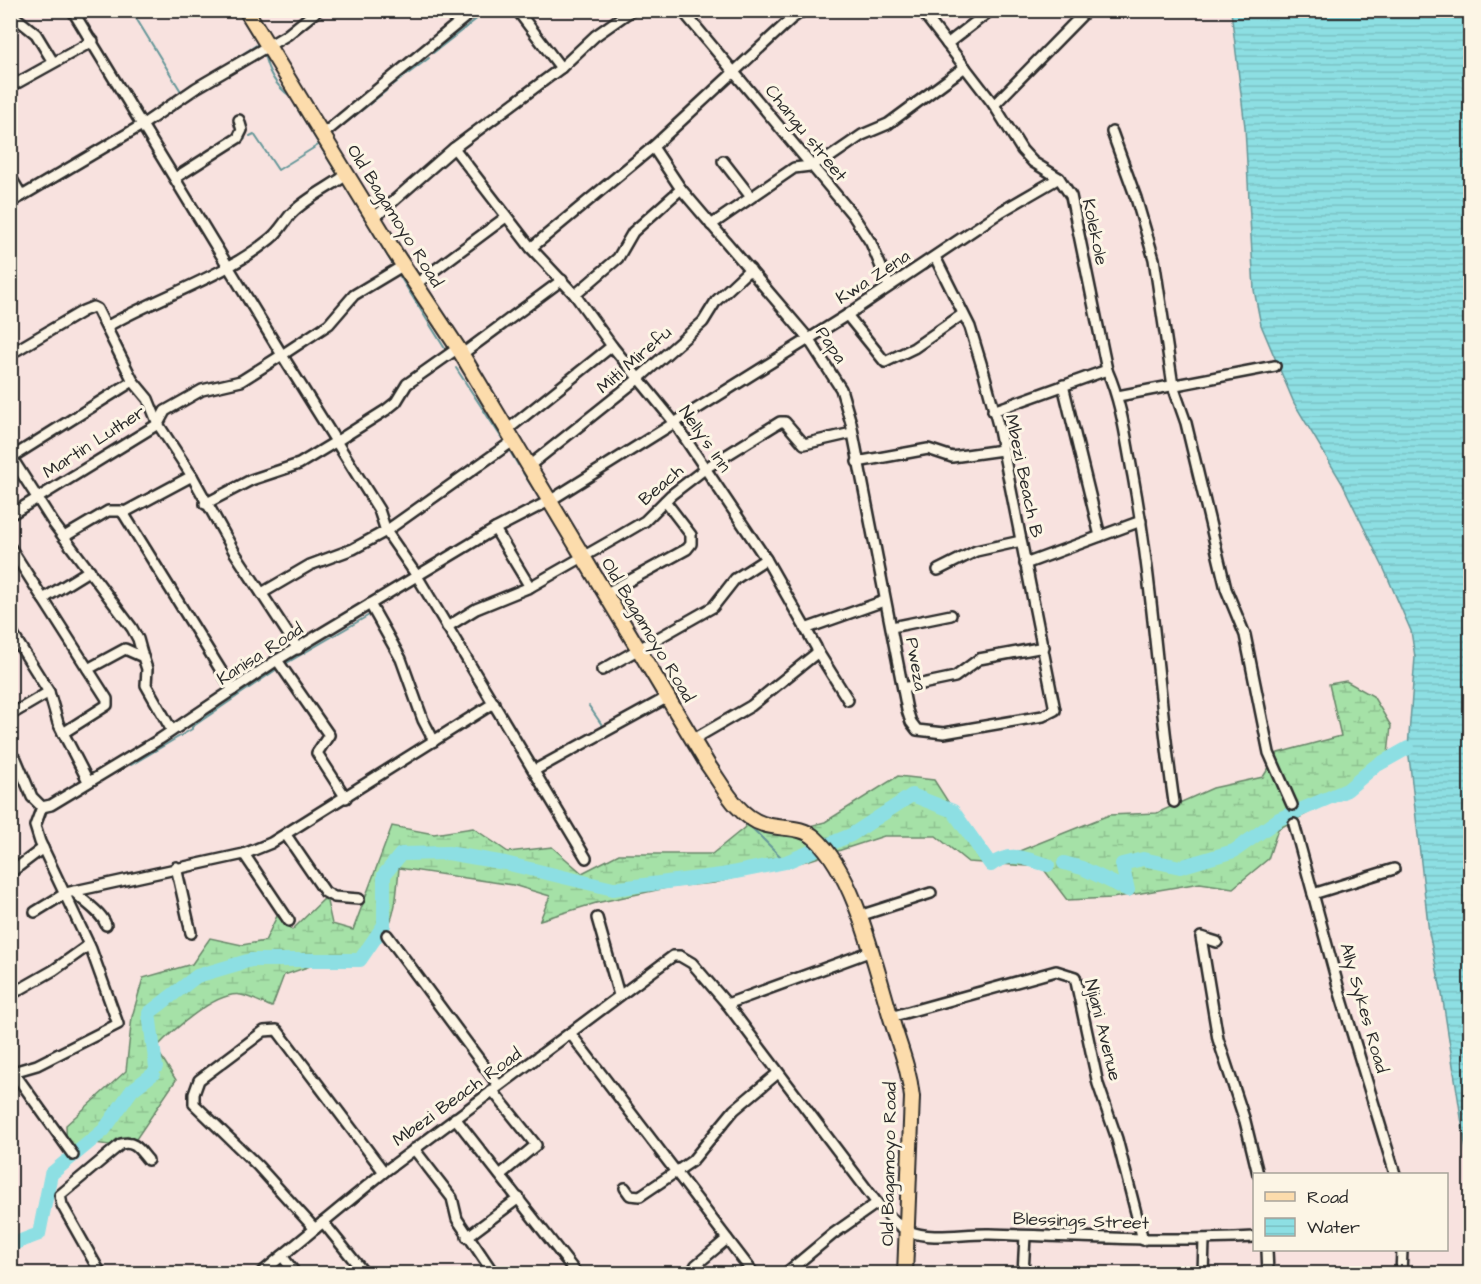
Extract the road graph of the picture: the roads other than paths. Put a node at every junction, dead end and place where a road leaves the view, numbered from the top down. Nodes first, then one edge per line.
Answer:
1 (246, 10) edge
2 (318, 10) edge
3 (474, 10) edge
4 (517, 10) edge
5 (632, 10) edge
6 (682, 10) edge
7 (804, 10) edge
8 (921, 10) edge
9 (991, 10) edge
10 (1087, 10) edge
11 (76, 12) edge
12 (10, 13) edge
13 (93, 41) junction
14 (946, 44) junction
15 (266, 46) junction
16 (53, 62) junction
17 (965, 67) junction
18 (561, 68) junction
19 (734, 70) junction
20 (10, 87) edge
21 (994, 105) junction
22 (239, 120) dead end
23 (142, 125) junction
24 (1112, 132) dead end
25 (322, 135) junction
26 (653, 147) junction
27 (454, 148) junction
28 (723, 161) dead end
29 (810, 166) junction
30 (348, 174) junction
31 (10, 176) edge
32 (176, 178) junction
33 (1059, 178) junction
34 (681, 189) junction
35 (22, 196) junction
36 (751, 197) junction
37 (10, 203) edge
38 (506, 217) junction
39 (374, 218) junction
40 (711, 225) junction
41 (531, 248) junction
42 (935, 257) junction
43 (228, 266) junction
44 (404, 266) junction
45 (750, 269) junction
46 (562, 279) junction
47 (416, 284) junction
48 (890, 286) junction
49 (575, 295) junction
50 (963, 314) junction
51 (847, 315) junction
52 (108, 326) junction
53 (808, 338) junction
54 (612, 346) junction
55 (460, 351) junction
56 (10, 354) edge
57 (282, 355) junction
58 (1275, 366) dead end
59 (1107, 370) junction
60 (638, 379) junction
61 (133, 381) junction
62 (1063, 385) junction
63 (1173, 386) junction
64 (1118, 396) junction
65 (993, 411) junction
66 (674, 422) junction
67 (158, 424) junction
68 (852, 433) junction
69 (510, 436) junction
70 (337, 441) junction
71 (1002, 450) junction
72 (11, 456) edge
73 (858, 462) junction
74 (529, 465) junction
75 (706, 468) junction
76 (192, 476) junction
77 (38, 498) junction
78 (551, 500) junction
79 (665, 501) junction
80 (206, 504) junction
81 (123, 513) junction
82 (10, 515) edge
83 (1142, 521) junction
84 (495, 529) junction
85 (386, 531) junction
86 (1100, 536) junction
87 (64, 537) junction
88 (1021, 541) junction
89 (10, 547) edge
90 (581, 555) junction
91 (766, 559) junction
92 (1025, 564) junction
93 (90, 570) junction
94 (938, 570) dead end
95 (417, 576) junction
96 (530, 587) junction
97 (262, 593) junction
98 (605, 594) junction
99 (43, 599) junction
100 (884, 601) junction
101 (370, 604) junction
102 (951, 615) dead end
103 (447, 627) junction
104 (892, 627) junction
105 (805, 629) junction
106 (10, 630) edge
107 (1044, 647) junction
108 (640, 648) junction
109 (298, 649) junction
110 (818, 652) junction
111 (143, 657) junction
112 (278, 660) junction
113 (88, 669) junction
114 (602, 670) dead end
115 (903, 688) junction
116 (233, 690) junction
117 (49, 692) junction
118 (668, 697) junction
119 (848, 700) dead end
120 (494, 703) junction
121 (1055, 710) joint
122 (10, 715) edge
123 (171, 729) junction
124 (63, 733) junction
125 (694, 739) junction
126 (434, 741) junction
127 (10, 755) edge
128 (535, 770) junction
129 (88, 781) junction
130 (346, 798) junction
131 (1174, 802) dead end
132 (1292, 806) dead end
133 (42, 807) junction
134 (1294, 824) dead end
135 (286, 835) junction
136 (43, 848) junction
137 (244, 854) junction
138 (586, 858) dead end
139 (176, 867) junction
140 (1394, 869) dead end
141 (10, 873) edge
142 (70, 892) junction
143 (931, 893) dead end
144 (1313, 894) junction
145 (359, 898) dead end
146 (35, 912) dead end
147 (859, 916) junction
148 (597, 918) dead end
149 (289, 921) dead end
150 (106, 925) dead end
151 (190, 933) dead end
152 (387, 935) dead end
153 (1217, 942) dead end
154 (89, 945) junction
155 (869, 952) junction
156 (10, 995) edge
157 (619, 995) junction
158 (727, 1004) junction
159 (890, 1017) junction
160 (570, 1033) junction
161 (12, 1070) edge
162 (778, 1073) junction
163 (495, 1087) junction
164 (455, 1118) junction
165 (414, 1149) junction
166 (73, 1155) dead end
167 (148, 1160) dead end
168 (384, 1172) junction
169 (676, 1172) junction
170 (1258, 1173) edge
171 (1395, 1173) edge
172 (500, 1175) junction
173 (625, 1188) dead end
174 (519, 1198) junction
175 (877, 1203) junction
176 (323, 1222) junction
177 (315, 1229) junction
178 (907, 1230) junction
179 (1025, 1236) junction
180 (467, 1237) junction
181 (1253, 1237) edge
182 (726, 1239) junction
183 (1143, 1240) junction
184 (1204, 1240) junction
185 (1267, 1251) edge
186 (1402, 1251) edge
187 (282, 1256) junction
188 (98, 1270) edge
189 (87, 1274) edge
190 (260, 1274) edge
191 (296, 1274) edge
192 (365, 1274) edge
193 (494, 1274) edge
194 (577, 1274) edge
195 (692, 1274) edge
196 (754, 1274) edge
197 (784, 1274) edge
198 (905, 1274) edge
199 (1023, 1274) edge
200 (1203, 1274) edge
201 (1268, 1274) edge
202 (1401, 1274) edge

1 - 15 main road, Old Bagamoyo Road
2 - 15 street
3 - 25 street
4 - 18 street
5 - 18 street
6 - 19 street, Changu street
7 - 19 street
8 - 14 street
9 - 14 street
10 - 21 street
11 - 13 street
12 - 16 street
13 - 16 street
13 - 23 street
14 - 17 street
15 - 23 street
15 - 25 main road, Old Bagamoyo Road
16 - 20 street
17 - 21 street
17 - 29 street
18 - 27 street
19 - 26 street
19 - 29 street, Changu street
21 - 33 street
22 - 32 street
23 - 32 street
23 - 35 street
24 - 63 street
25 - 30 main road, Old Bagamoyo Road
26 - 34 street, Papa
26 - 41 street
27 - 38 street, Nelly's Inn
27 - 39 street
28 - 36 street
29 - 36 street
29 - 48 street, Changu street
30 - 39 main road, Old Bagamoyo Road
30 - 43 street
31 - 35 street
32 - 43 street
33 - 42 street, Kwa Zena
33 - 59 street, Kolekole
34 - 40 street, Papa
34 - 49 street
35 - 37 street
36 - 40 street
38 - 41 street, Nelly's Inn
38 - 47 street
39 - 44 main road, Old Bagamoyo Road
40 - 45 street, Papa
41 - 46 street, Nelly's Inn
42 - 48 street, Kwa Zena
42 - 50 street, Mbezi Beach B
43 - 52 street
43 - 57 street
44 - 47 main road, Old Bagamoyo Road
44 - 57 street, Martin Luther
45 - 53 street, Papa
45 - 60 street, Miti Mirefu
46 - 49 street, Nelly's Inn
46 - 55 street
47 - 55 main road, Old Bagamoyo Road
48 - 51 street, Kwa Zena
49 - 54 street, Nelly's Inn
50 - 51 street
50 - 65 street, Mbezi Beach B
51 - 53 street, Kwa Zena
52 - 56 street
52 - 61 street
53 - 66 street, Kwa Zena
53 - 68 street, Papa
54 - 60 street, Nelly's Inn
54 - 69 street
55 - 69 main road, Old Bagamoyo Road
55 - 70 street
57 - 67 street, Martin Luther
57 - 70 street
58 - 63 street
59 - 62 street
59 - 64 street, Kolekole
60 - 66 street, Nelly's Inn
60 - 74 street, Miti Mirefu
61 - 67 street
61 - 72 street
62 - 65 street
62 - 86 street
63 - 64 street
63 - 132 street
64 - 83 street, Kolekole
65 - 71 street, Mbezi Beach B
66 - 75 street, Nelly's Inn
66 - 78 street, Kwa Zena
67 - 76 street
67 - 77 street, Martin Luther
68 - 73 street, Papa
68 - 75 street, Beach
69 - 74 main road, Old Bagamoyo Road
69 - 85 street
70 - 80 street
70 - 85 street
71 - 73 street
71 - 88 street, Mbezi Beach B
72 - 77 street
73 - 100 street, Pweza
74 - 78 main road, Old Bagamoyo Road
75 - 79 street, Beach
75 - 91 street, Nelly's Inn
76 - 80 street
76 - 81 street
77 - 82 street, Martin Luther
77 - 87 street
78 - 84 street, Kanisa Road
78 - 90 main road, Old Bagamoyo Road
79 - 90 street, Beach
79 - 98 street
80 - 97 street
81 - 87 street
81 - 116 street
83 - 86 street
83 - 131 street, Kolekole
84 - 95 street, Kanisa Road
84 - 96 street
85 - 95 street
85 - 97 street
86 - 92 street
87 - 93 street
88 - 92 street, Mbezi Beach B
88 - 94 street
89 - 99 street
90 - 96 street, Beach
90 - 98 main road, Old Bagamoyo Road
91 - 105 street, Nelly's Inn
91 - 108 street
92 - 107 street, Mbezi Beach B
93 - 99 street
93 - 111 street
95 - 101 street, Kanisa Road
95 - 103 street
96 - 103 street, Beach
97 - 109 street
98 - 108 main road, Old Bagamoyo Road
99 - 113 street
100 - 104 street, Pweza
100 - 105 street
101 - 109 street, Kanisa Road
101 - 126 street
102 - 104 street
103 - 120 street
104 - 115 street, Pweza
105 - 110 street, Nelly's Inn
106 - 117 street
107 - 115 street
107 - 121 street, Mbezi Beach B
108 - 114 street
108 - 118 main road, Old Bagamoyo Road
109 - 112 street, Kanisa Road
110 - 119 street, Nelly's Inn
110 - 125 street
111 - 113 street
111 - 123 street
112 - 116 street, Kanisa Road
112 - 130 street
113 - 124 street
115 - 121 street, Pweza
116 - 123 street, Kanisa Road
117 - 122 street
117 - 124 street
118 - 125 main road, Old Bagamoyo Road
118 - 128 street
120 - 126 street
120 - 128 street
123 - 129 street, Kanisa Road
124 - 129 street
125 - 147 main road, Old Bagamoyo Road
126 - 130 street
127 - 133 street
128 - 138 street
129 - 133 street, Kanisa Road
130 - 135 street
133 - 136 street
134 - 144 street, Ally Sykes Road
135 - 137 street
135 - 145 street
136 - 141 street
136 - 142 street
137 - 139 street
137 - 149 street
139 - 142 street
139 - 151 street
140 - 144 street
142 - 146 street
142 - 150 street
142 - 154 street
143 - 147 street
144 - 171 street, Ally Sykes Road
147 - 155 main road, Old Bagamoyo Road
148 - 157 street
152 - 163 street
153 - 170 street
154 - 156 street
154 - 161 street
155 - 158 street
155 - 159 main road, Old Bagamoyo Road
157 - 158 street, Mbezi Beach Road
157 - 160 street, Mbezi Beach Road
158 - 162 street
159 - 178 main road, Old Bagamoyo Road
159 - 183 street, Njiani Avenue
160 - 163 street, Mbezi Beach Road
160 - 169 street
161 - 166 street
162 - 169 street
162 - 175 street
163 - 164 street, Mbezi Beach Road
163 - 172 street
164 - 165 street, Mbezi Beach Road
164 - 172 street
165 - 168 street, Mbezi Beach Road
165 - 180 street
167 - 188 street
168 - 176 street, Mbezi Beach Road
168 - 177 street
169 - 173 street
169 - 182 street
172 - 174 street
174 - 180 street
174 - 194 street
175 - 178 street
175 - 197 street
176 - 177 street, Mbezi Beach Road
176 - 192 street
177 - 187 street, Mbezi Beach Road
178 - 179 street, Blessings Street
178 - 198 main road, Old Bagamoyo Road
179 - 183 street, Blessings Street
179 - 199 street
180 - 193 street
181 - 184 street, Blessings Street
182 - 195 street
182 - 196 street
183 - 184 street, Blessings Street
184 - 200 street
185 - 201 street
186 - 202 street
187 - 190 street, Mbezi Beach Road
187 - 191 street
188 - 189 street

